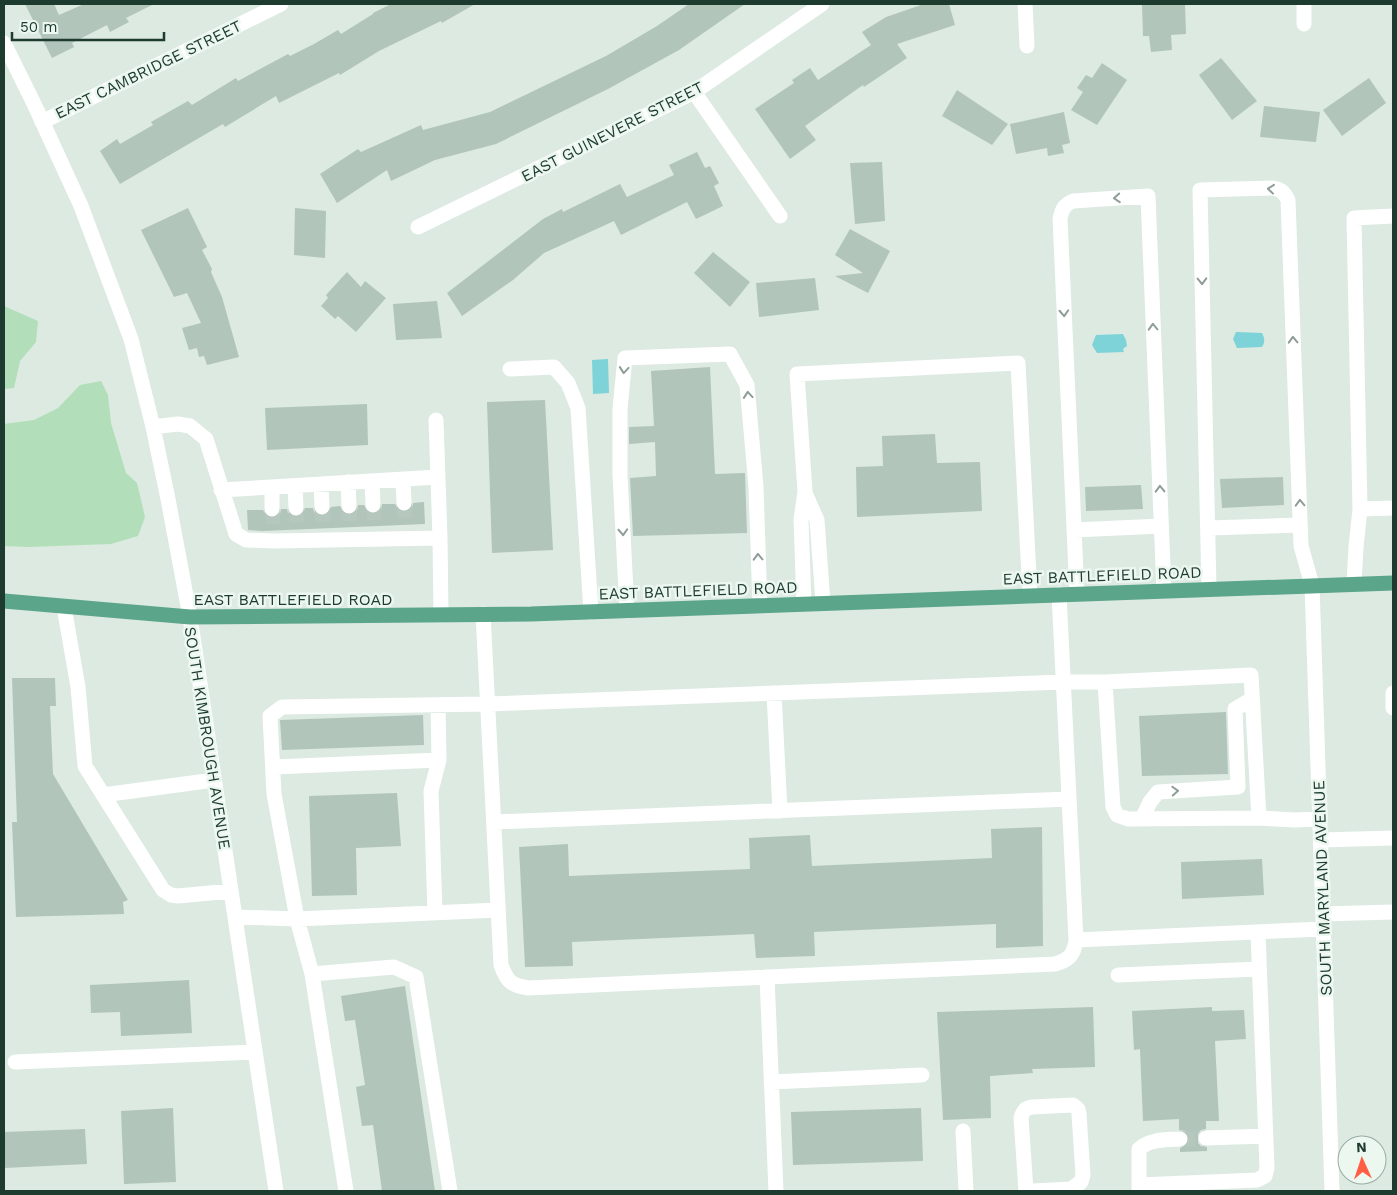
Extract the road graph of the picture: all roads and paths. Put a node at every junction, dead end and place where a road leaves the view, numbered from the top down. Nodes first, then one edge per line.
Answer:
1 (282, 4) edge
2 (822, 4) edge
3 (1025, 4) edge
4 (1304, 4) edge
5 (1304, 24) dead end
6 (4, 43) edge
7 (1027, 46) dead end
8 (694, 92) junction
9 (42, 122) junction
10 (780, 216) dead end
11 (1393, 216) edge
12 (418, 227) dead end
13 (510, 369) dead end
14 (436, 420) dead end
15 (152, 428) junction
16 (438, 477) junction
17 (403, 479) junction
18 (372, 481) junction
19 (348, 482) junction
20 (321, 484) junction
21 (295, 486) junction
22 (272, 487) junction
23 (221, 490) junction
24 (805, 492) junction
25 (404, 503) tunnel mouth
26 (373, 505) tunnel mouth
27 (349, 506) tunnel mouth
28 (322, 507) tunnel mouth
29 (296, 508) tunnel mouth
30 (1393, 508) edge
31 (272, 509) tunnel mouth
32 (1360, 509) junction
33 (1300, 524) junction
34 (1161, 526) junction
35 (1208, 528) junction
36 (1074, 530) junction
37 (440, 538) junction
38 (1393, 583) edge
39 (1354, 584) junction
40 (1312, 585) junction
41 (1209, 589) junction
42 (1164, 590) junction
43 (1059, 594) junction
44 (1077, 594) junction
45 (1030, 596) junction
46 (4, 601) edge
47 (823, 603) junction
48 (804, 604) junction
49 (760, 606) junction
50 (64, 607) junction
51 (627, 611) junction
52 (591, 612) junction
53 (483, 614) junction
54 (442, 615) junction
55 (190, 617) junction
56 (1063, 682) junction
57 (1105, 682) junction
58 (774, 693) junction
59 (1393, 694) edge
60 (1252, 698) junction
61 (488, 704) junction
62 (438, 705) junction
63 (1393, 708) edge
64 (439, 760) junction
65 (273, 767) junction
66 (214, 780) junction
67 (103, 795) junction
68 (1069, 800) junction
69 (780, 811) junction
70 (1259, 818) junction
71 (1142, 819) junction
72 (1320, 820) junction
73 (494, 822) junction
74 (1393, 838) edge
75 (1320, 840) junction
76 (231, 891) junction
77 (498, 910) junction
78 (1393, 912) edge
79 (435, 913) junction
80 (235, 917) junction
81 (297, 919) junction
82 (1323, 921) junction
83 (1258, 932) junction
84 (1076, 940) junction
85 (1259, 969) junction
86 (312, 974) junction
87 (1118, 975) dead end
88 (766, 977) junction
89 (255, 1052) junction
90 (15, 1062) dead end
91 (922, 1075) dead end
92 (771, 1082) junction
93 (963, 1131) dead end
94 (1266, 1136) junction
95 (1206, 1138) tunnel mouth
96 (1180, 1139) tunnel mouth
97 (1139, 1188) edge
98 (276, 1191) edge
99 (346, 1191) edge
100 (450, 1191) edge
101 (776, 1191) edge
102 (966, 1191) edge
103 (1026, 1191) edge
104 (1033, 1191) edge
105 (1332, 1191) edge

1 - 9 street, EAST CAMBRIDGE STREET
2 - 8 street, EAST GUINEVERE STREET
3 - 7 street
4 - 5 street
6 - 9 street, SOUTH KIMBROUGH AVENUE
8 - 10 street
8 - 12 street, EAST GUINEVERE STREET
9 - 15 street, SOUTH KIMBROUGH AVENUE
11 - 32 street
13 - 52 street
14 - 16 street
15 - 23 street
15 - 55 street, SOUTH KIMBROUGH AVENUE
16 - 17 street
16 - 37 street
17 - 18 street
17 - 25 street
18 - 19 street
18 - 26 street
19 - 20 street
19 - 27 street
20 - 21 street
20 - 28 street
21 - 22 street
21 - 29 street
22 - 23 street
22 - 31 street
23 - 37 street
24 - 45 street
24 - 47 street
24 - 48 street
30 - 32 street
32 - 39 street
33 - 35 street
33 -> 35 street, SOUTH MARYLAND AVENUE
33 - 40 street, SOUTH MARYLAND AVENUE
34 - 36 street
34 -> 36 street
34 - 42 street
35 - 41 street
36 - 44 street
37 - 54 street
38 - 39 main road, EAST BATTLEFIELD ROAD
39 - 40 main road, EAST BATTLEFIELD ROAD
40 - 41 main road, EAST BATTLEFIELD ROAD
40 - 72 street, SOUTH MARYLAND AVENUE
41 - 42 main road, EAST BATTLEFIELD ROAD
42 - 44 main road, EAST BATTLEFIELD ROAD
43 - 44 main road, EAST BATTLEFIELD ROAD
43 - 45 main road, EAST BATTLEFIELD ROAD
43 - 56 street
45 - 47 main road, EAST BATTLEFIELD ROAD
46 - 50 main road, EAST BATTLEFIELD ROAD
47 - 48 main road, EAST BATTLEFIELD ROAD
48 - 49 main road, EAST BATTLEFIELD ROAD
49 - 51 main road, EAST BATTLEFIELD ROAD
49 -> 51 street
50 - 55 main road, EAST BATTLEFIELD ROAD
50 - 67 street
51 - 52 main road, EAST BATTLEFIELD ROAD
52 - 53 main road, EAST BATTLEFIELD ROAD
53 - 54 main road, EAST BATTLEFIELD ROAD
53 - 61 street
54 - 55 main road, EAST BATTLEFIELD ROAD
55 - 66 street, SOUTH KIMBROUGH AVENUE
56 - 57 street
56 - 58 street
56 - 68 street
57 - 60 street
57 - 71 street
58 - 61 street
58 - 69 street
59 - 63 street
60 - 70 street
71 -> 60 street
61 - 62 street
61 - 73 street
62 - 64 street
62 - 65 street
64 - 65 street
64 - 79 street
65 - 81 street
66 - 67 street
66 - 76 street, SOUTH KIMBROUGH AVENUE
67 - 76 street
68 - 69 street
68 - 84 street
69 - 73 street
70 - 71 street
70 - 72 street
72 - 75 street, SOUTH MARYLAND AVENUE
73 - 77 street
74 - 75 street
75 - 82 street, SOUTH MARYLAND AVENUE
76 - 80 street, SOUTH KIMBROUGH AVENUE
77 - 79 street
77 - 88 street
78 - 82 street
79 - 81 street
80 - 81 street
80 - 89 street, SOUTH KIMBROUGH AVENUE
81 - 86 street
82 - 83 street
82 - 105 street, SOUTH MARYLAND AVENUE
83 - 84 street
83 - 85 street
84 - 88 street
85 - 87 street
85 - 94 street
86 - 99 street
86 - 100 street
88 - 92 street
89 - 90 street
89 - 98 street, SOUTH KIMBROUGH AVENUE
91 - 92 street
92 - 101 street
93 - 102 street
94 - 95 street
94 - 97 street
96 - 97 street
103 - 104 street

